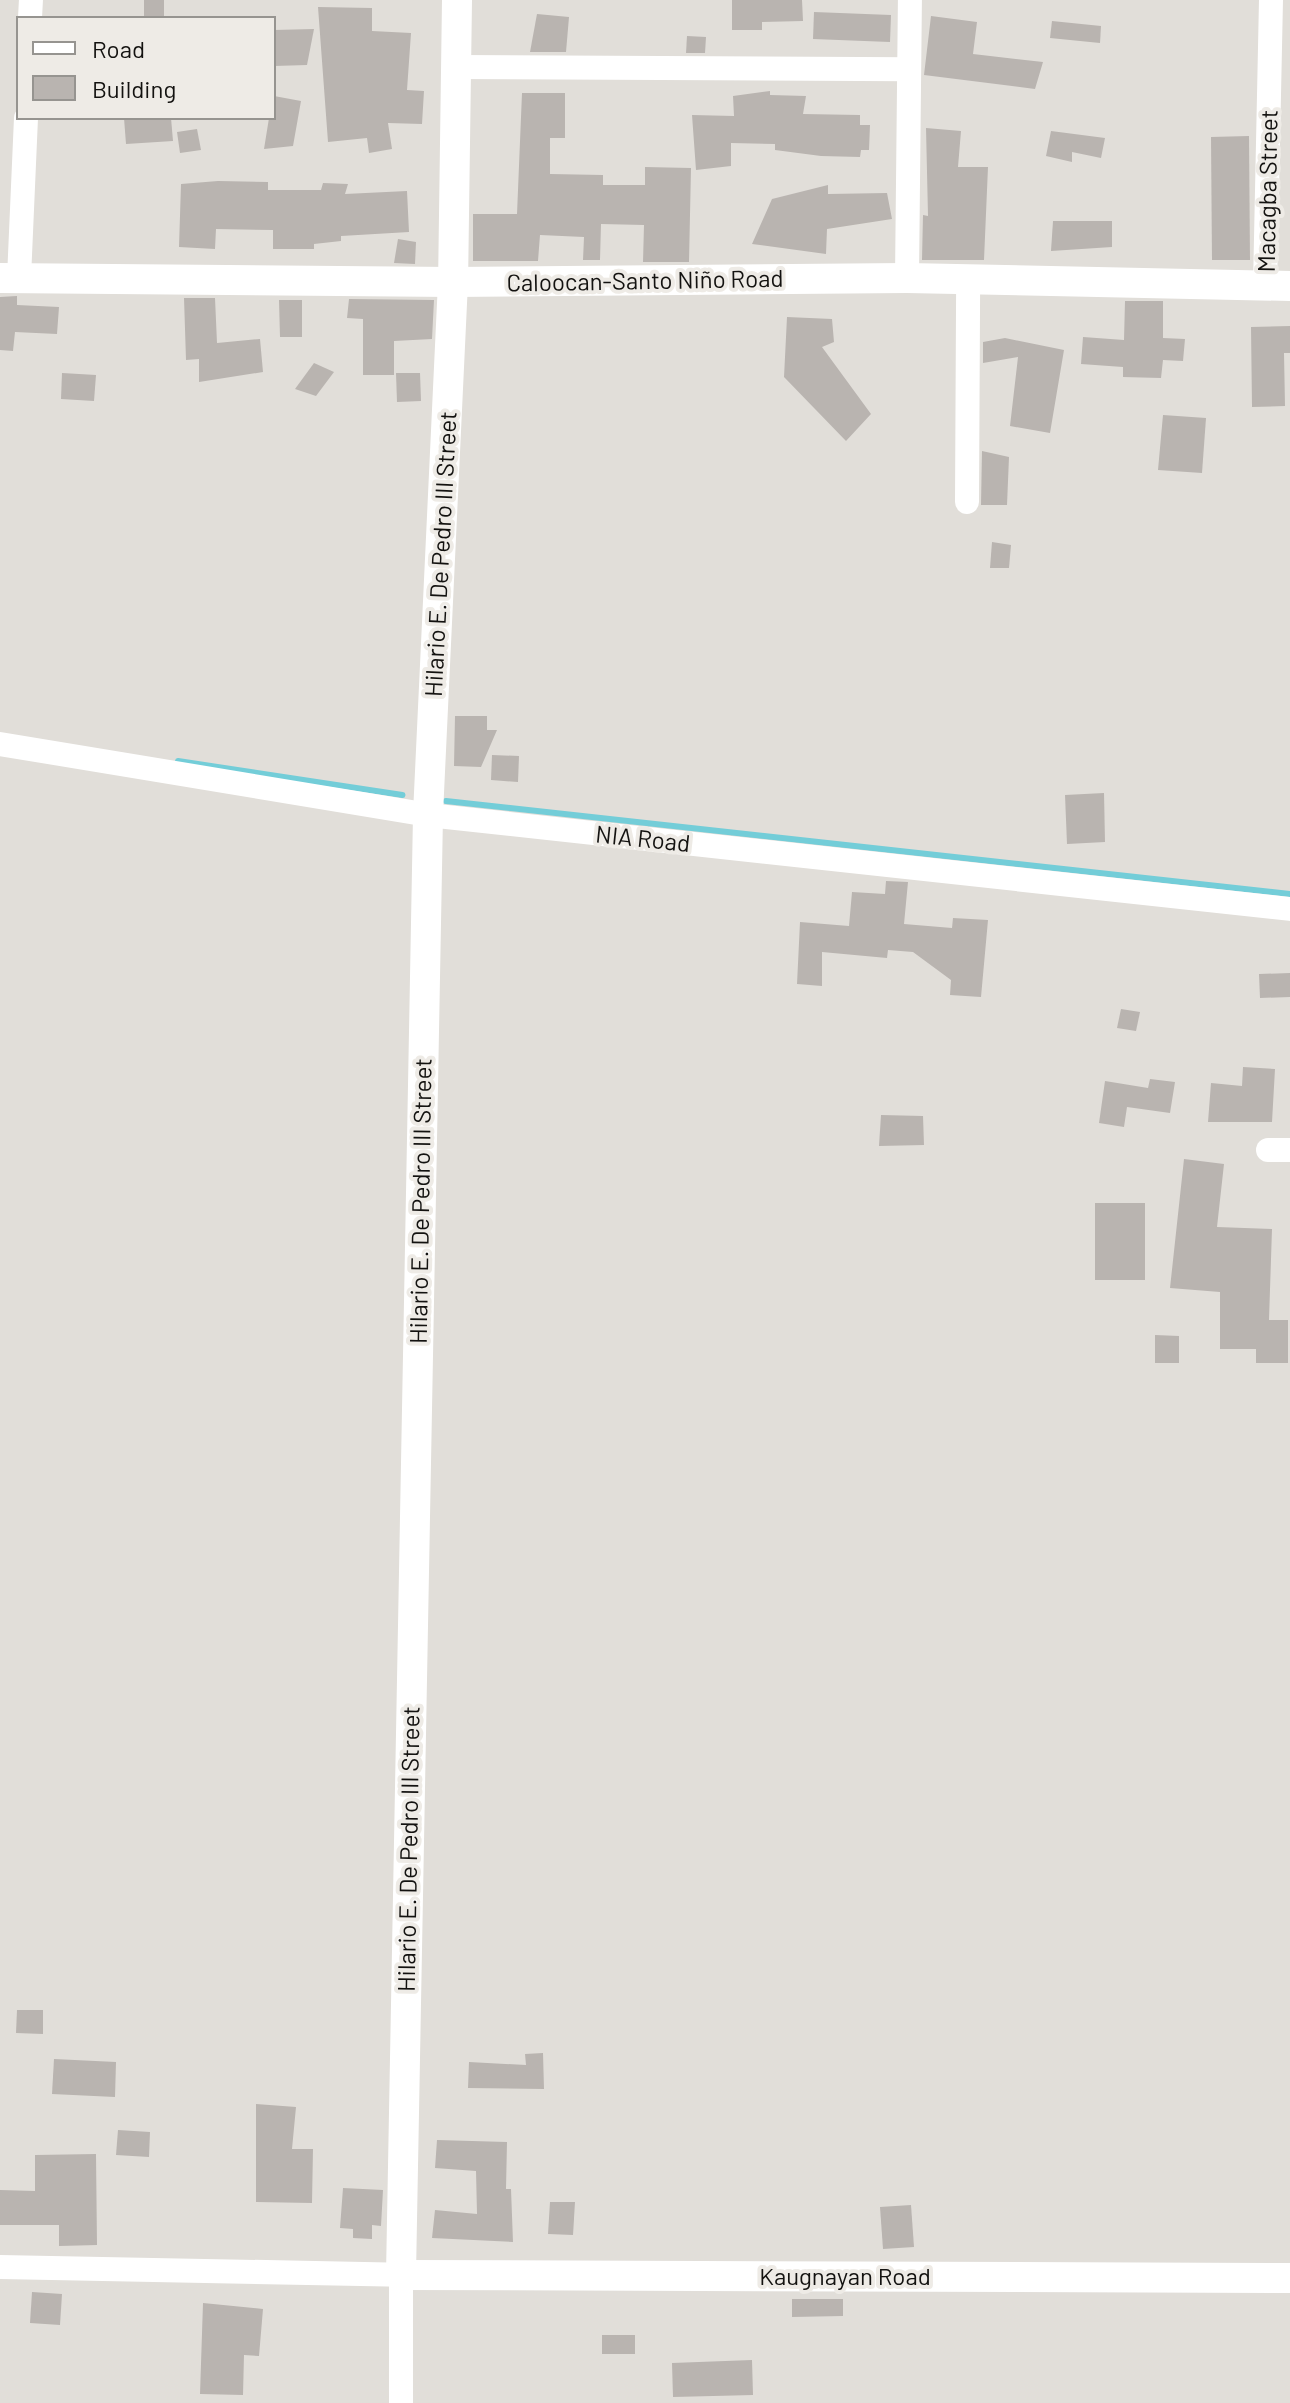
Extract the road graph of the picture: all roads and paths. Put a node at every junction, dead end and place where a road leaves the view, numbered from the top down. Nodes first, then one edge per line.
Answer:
1 (457, 0) edge
2 (910, 0) edge
3 (1271, 0) edge
4 (456, 67) junction
5 (909, 69) junction
6 (26, 120) edge
7 (10, 278) edge
8 (907, 278) junction
9 (968, 279) junction
10 (453, 282) junction
11 (1278, 286) edge
12 (967, 502) dead end
13 (0, 744) edge
14 (428, 815) junction
15 (1290, 909) edge
16 (0, 2267) edge
17 (401, 2275) junction
18 (1290, 2278) edge
19 (401, 2403) edge

1 - 4 street, Hilario E. De Pedro III Street
2 - 5 street
3 - 11 street, Macagba Street
4 - 5 street
4 - 10 street, Hilario E. De Pedro III Street
5 - 8 street
6 - 7 street
7 - 10 street, Caloocan-Santo Niño Road
8 - 9 street, Caloocan-Santo Niño Road
8 - 10 street, Caloocan-Santo Niño Road
9 - 11 street, Caloocan-Santo Niño Road
9 - 12 street
10 - 14 street, Hilario E. De Pedro III Street
13 - 14 street, NIA Road
14 - 15 street, NIA Road
14 - 17 street, Hilario E. De Pedro III Street
16 - 17 street
17 - 18 street, Kaugnayan Road
17 - 19 street, Hilario E. De Pedro III Street

